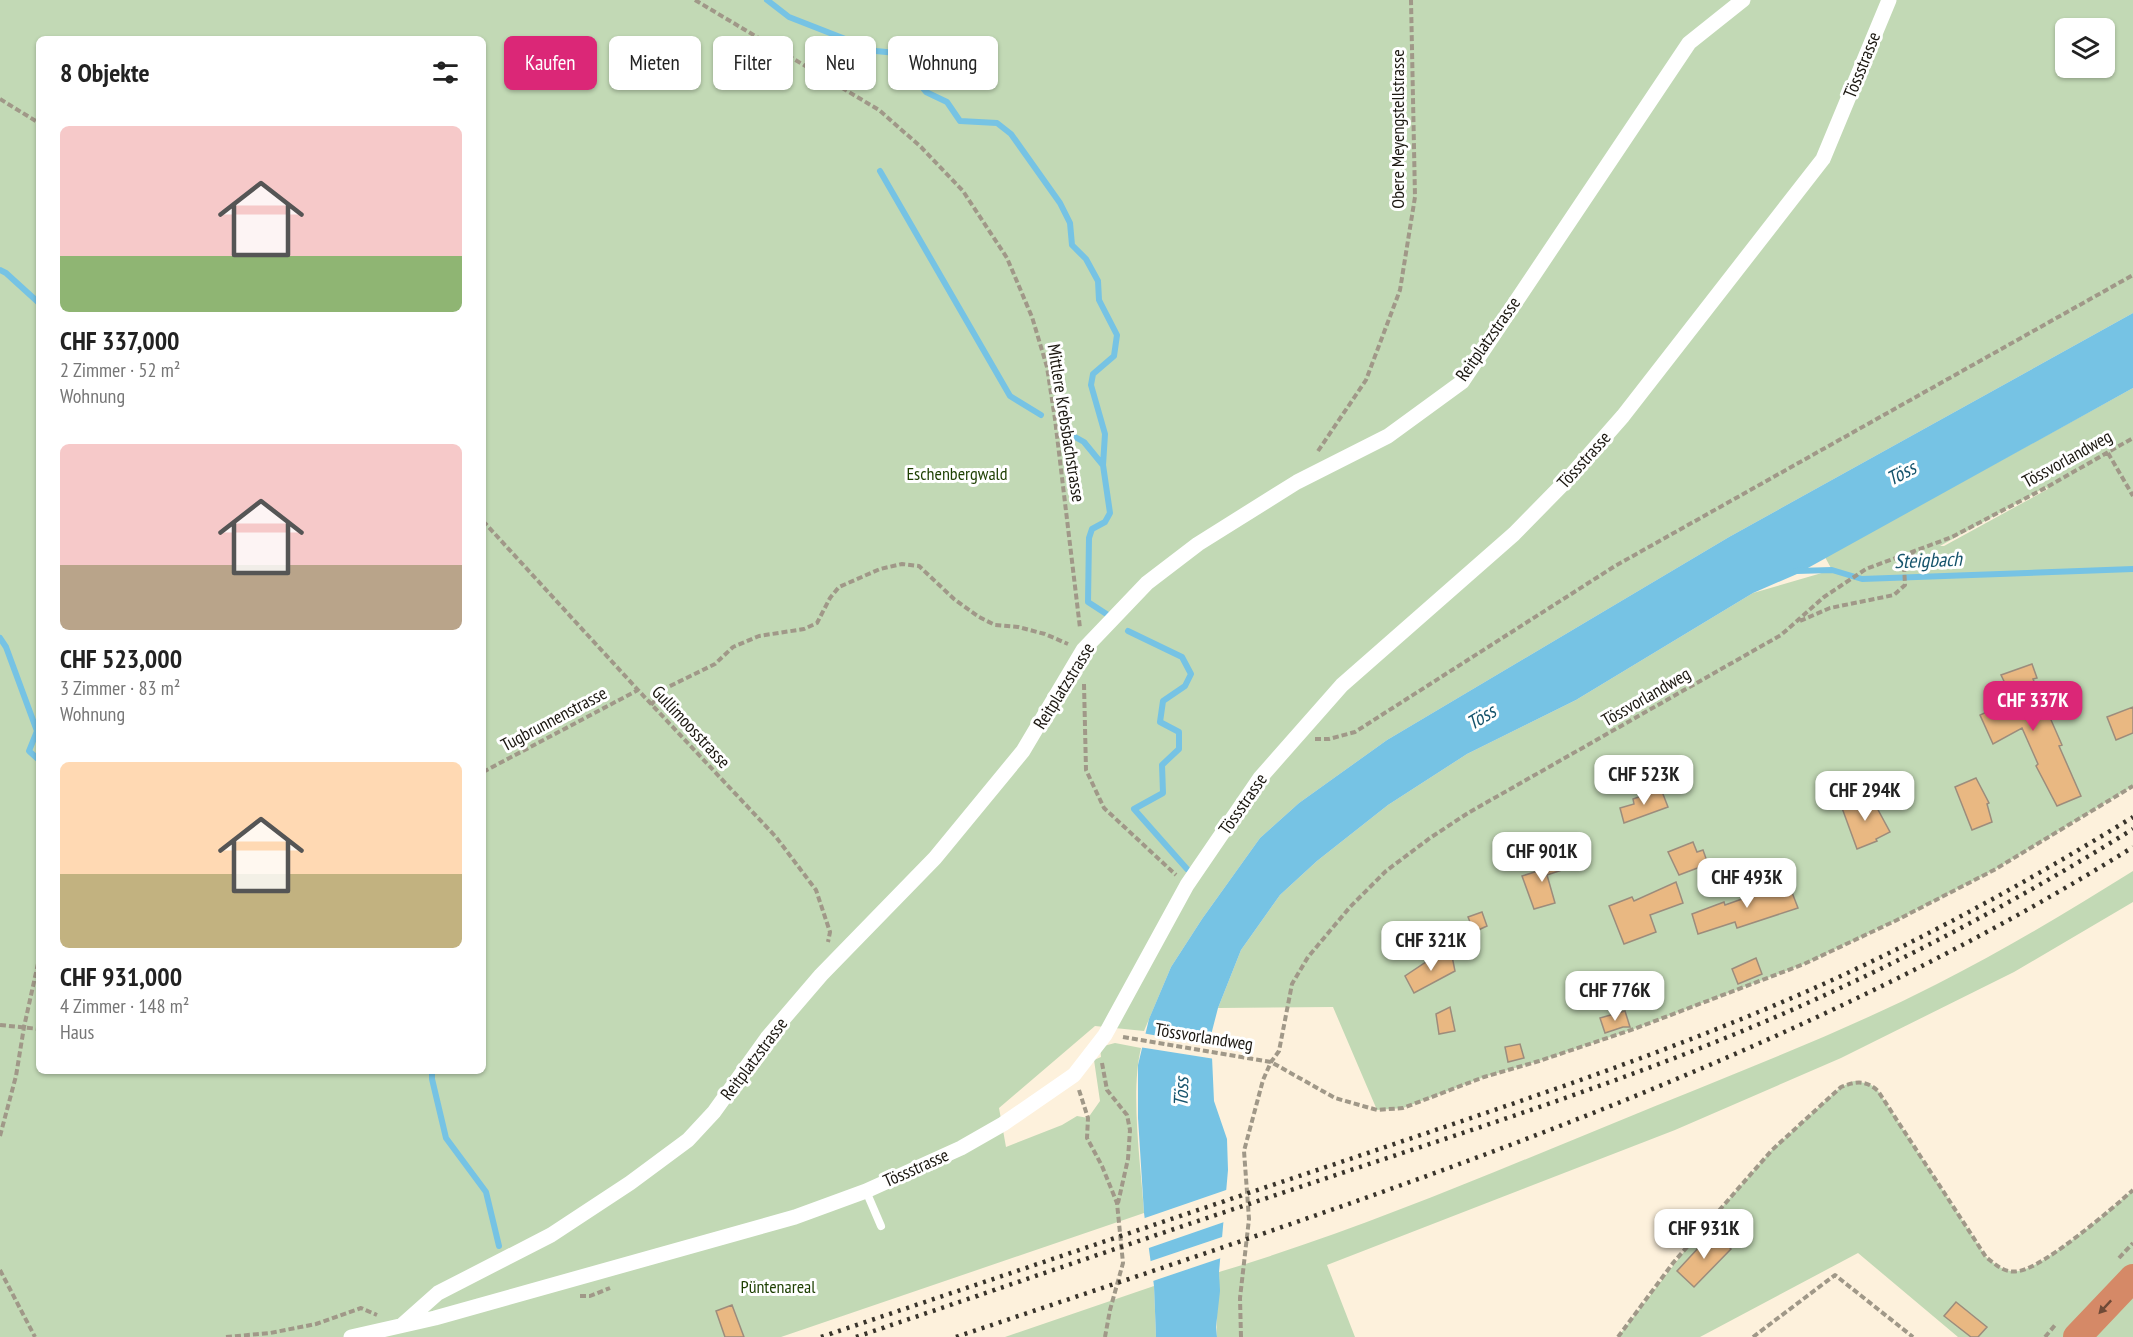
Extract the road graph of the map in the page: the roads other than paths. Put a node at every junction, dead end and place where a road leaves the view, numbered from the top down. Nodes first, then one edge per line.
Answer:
1 (1743, 0) edge
2 (1889, 0) edge
3 (866, 1191) junction
4 (881, 1226) dead end
5 (2133, 1278) edge
6 (402, 1325) junction
7 (351, 1337) edge
8 (2077, 1337) edge

1 - 6 street, Reitplatzstrasse
2 - 3 street, Tössstrasse
3 - 4 lane
3 - 6 street, Tössstrasse
5 -> 8 highway
6 - 7 street, Reitplatzstrasse

